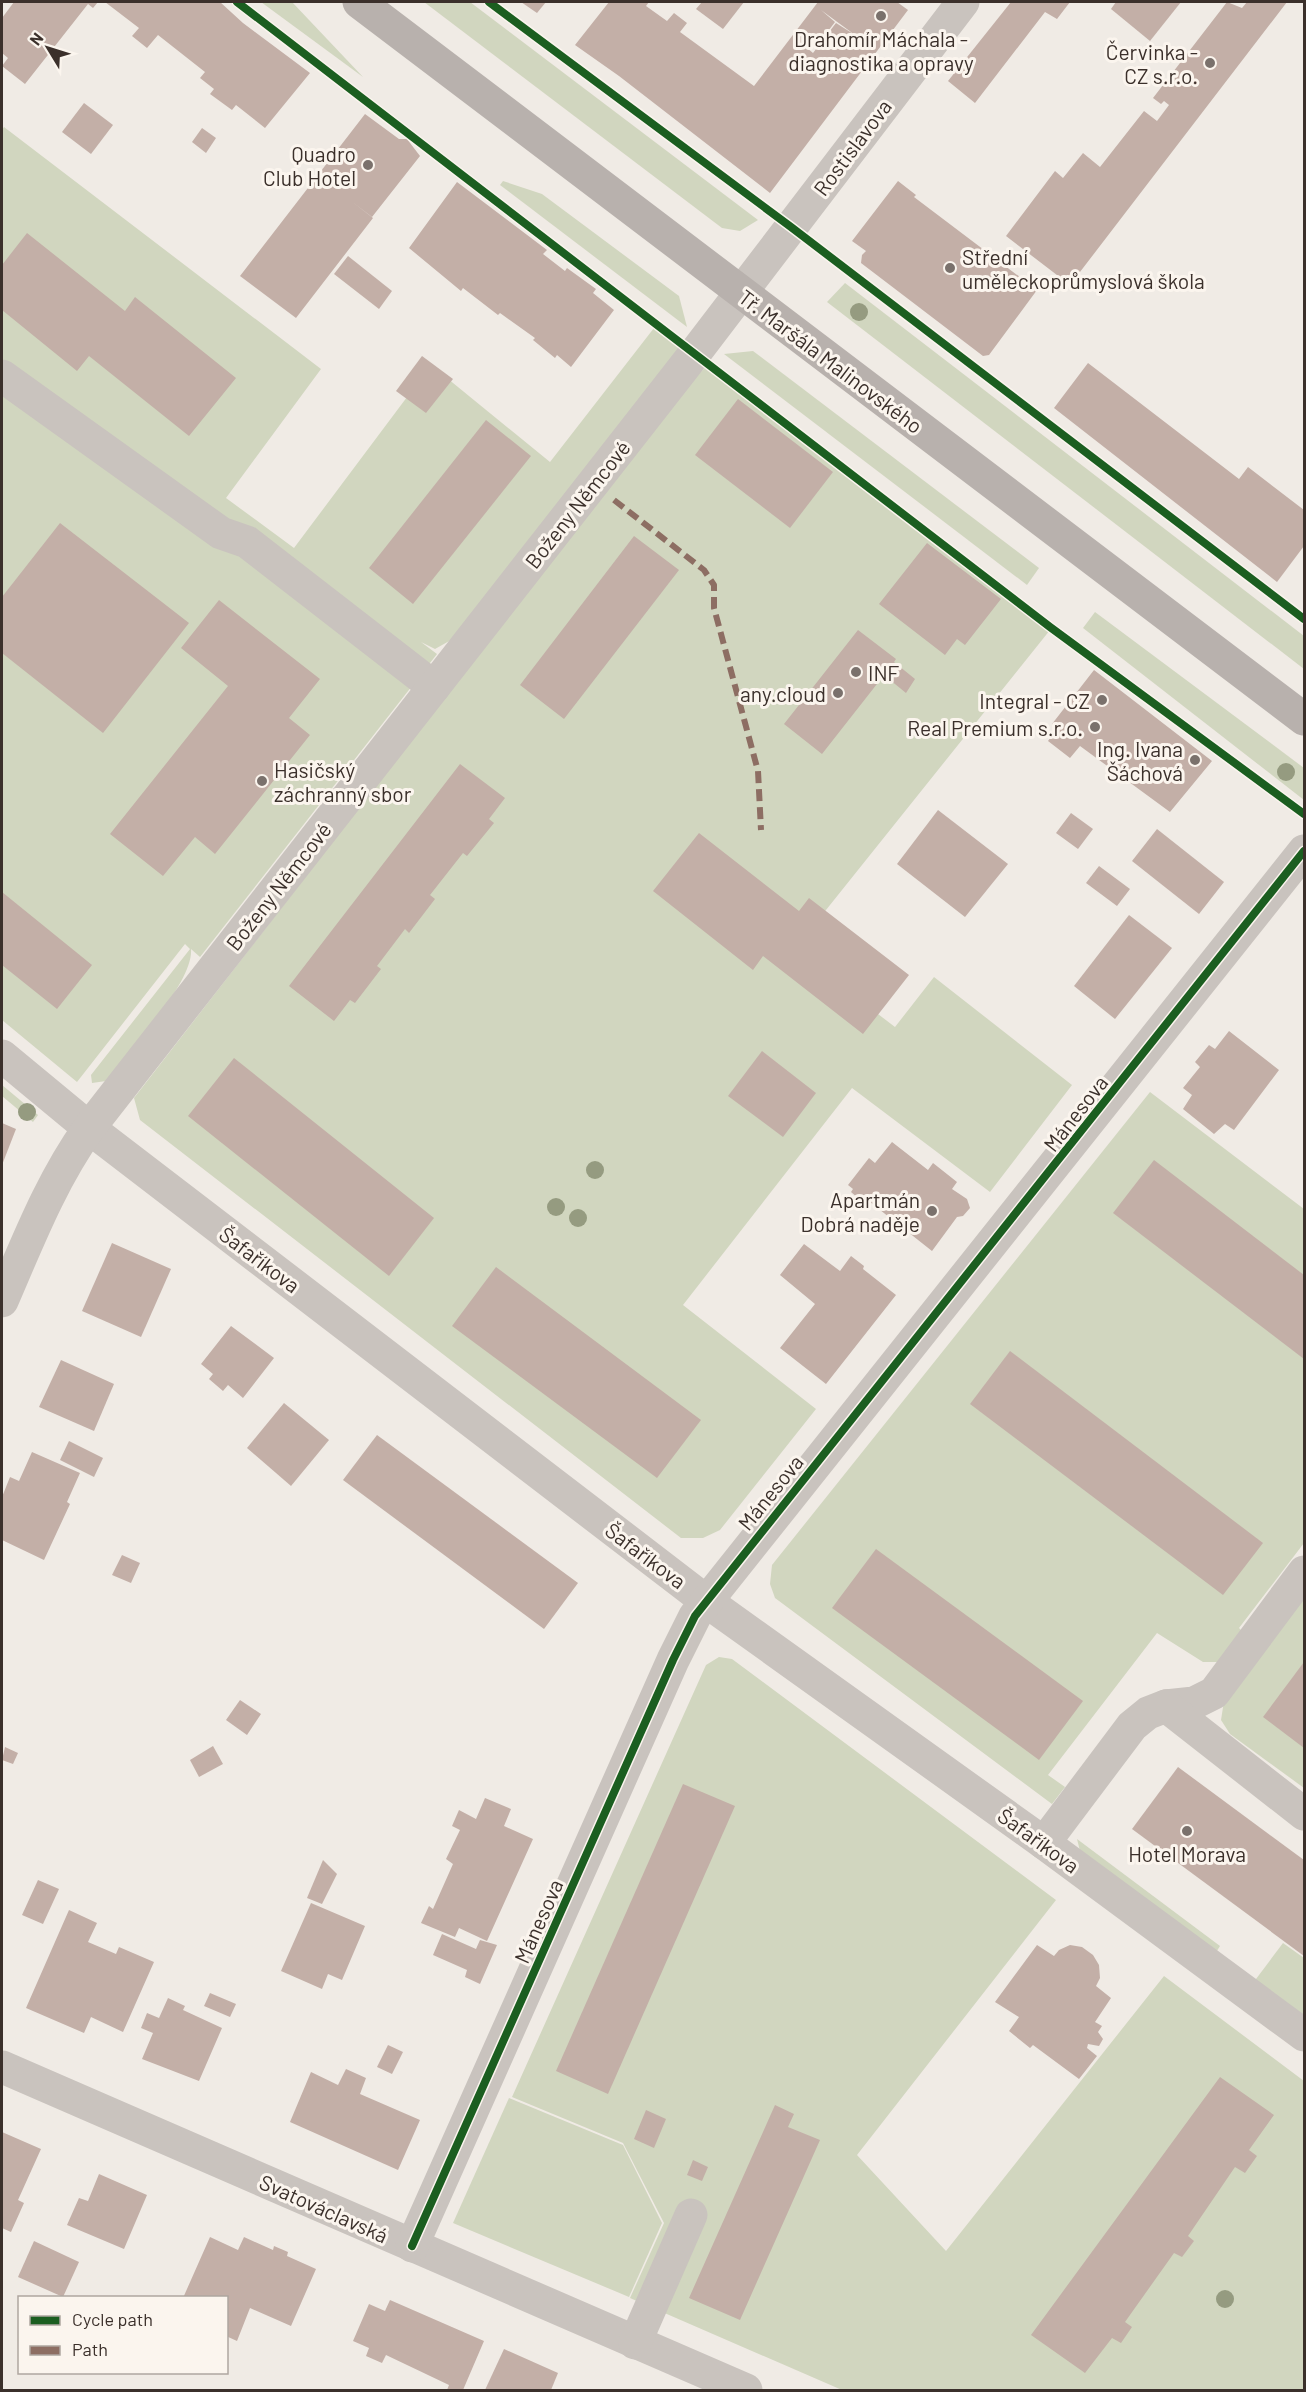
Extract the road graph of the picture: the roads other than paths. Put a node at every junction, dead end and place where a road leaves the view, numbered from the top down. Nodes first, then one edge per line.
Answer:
1 (359, 2) edge
2 (963, 2) edge
3 (741, 292) junction
4 (2, 376) edge
5 (434, 687) junction
6 (1305, 719) edge
7 (1305, 851) edge
8 (2, 1056) edge
9 (89, 1128) junction
10 (2, 1301) edge
11 (1305, 1572) edge
12 (706, 1601) junction
13 (1166, 1706) junction
14 (1305, 1814) edge
15 (1044, 1843) junction
16 (1305, 2035) edge
17 (2, 2067) edge
18 (691, 2215) dead end
19 (412, 2246) junction
20 (635, 2343) junction
21 (746, 2391) edge

1 - 3 main road, Tř. Maršála Malinovského
2 - 3 street, Rostislavova
3 - 5 street, Boženy Němcové
3 - 6 main road, Tř. Maršála Malinovského
4 - 5 street
5 - 9 street, Boženy Němcové
7 - 12 street, Mánesova
8 - 9 street, Šafaříkova
9 - 10 street, Boženy Němcové
9 - 12 street, Šafaříkova
11 - 13 street
12 - 15 street, Šafaříkova
12 - 19 street, Mánesova
13 - 14 street
13 - 15 street
15 - 16 street, Šafaříkova
17 - 19 street, Svatováclavská
18 - 20 street
19 - 20 street, Svatováclavská
20 - 21 street, Svatováclavská

